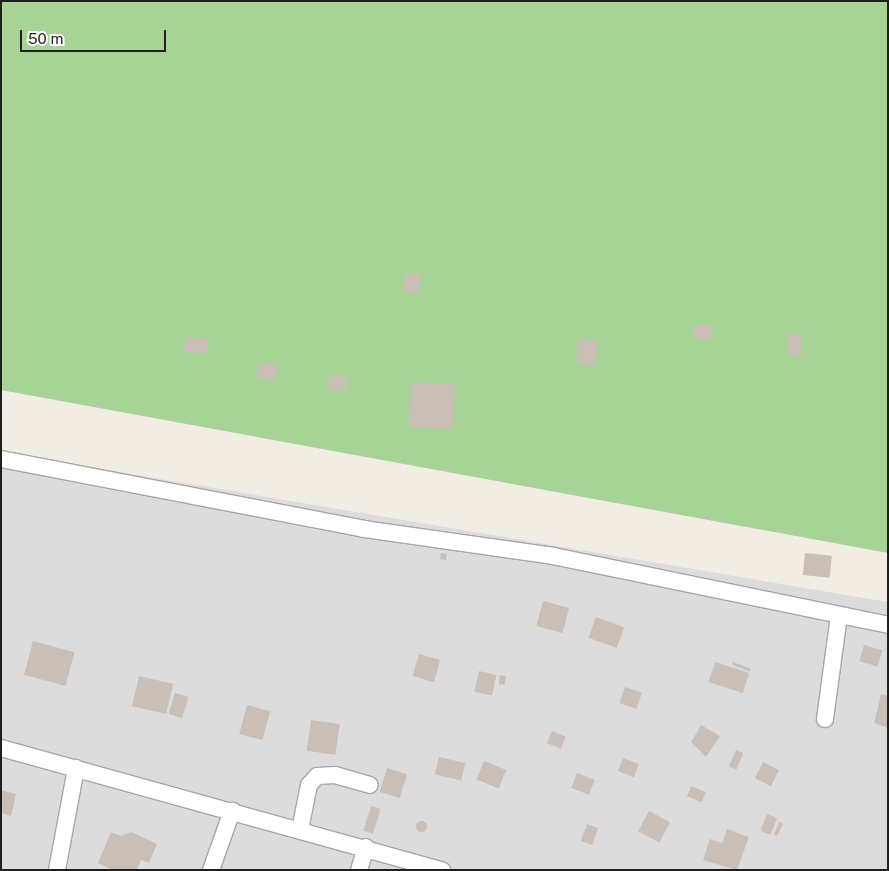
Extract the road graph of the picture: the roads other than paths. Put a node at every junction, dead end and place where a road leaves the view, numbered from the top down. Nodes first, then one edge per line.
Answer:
1 (1, 459) edge
2 (839, 615) junction
3 (888, 625) edge
4 (826, 719) dead end
5 (1, 748) edge
6 (76, 768) junction
7 (370, 784) dead end
8 (232, 811) junction
9 (300, 830) junction
10 (366, 848) junction
11 (58, 870) edge
12 (210, 870) edge
13 (359, 870) edge
14 (442, 870) edge

1 - 2 street
2 - 3 street
2 - 4 street
5 - 6 street
6 - 8 street
6 - 11 street
7 - 9 street
8 - 9 street
8 - 12 street
9 - 10 street
10 - 13 street
10 - 14 street

